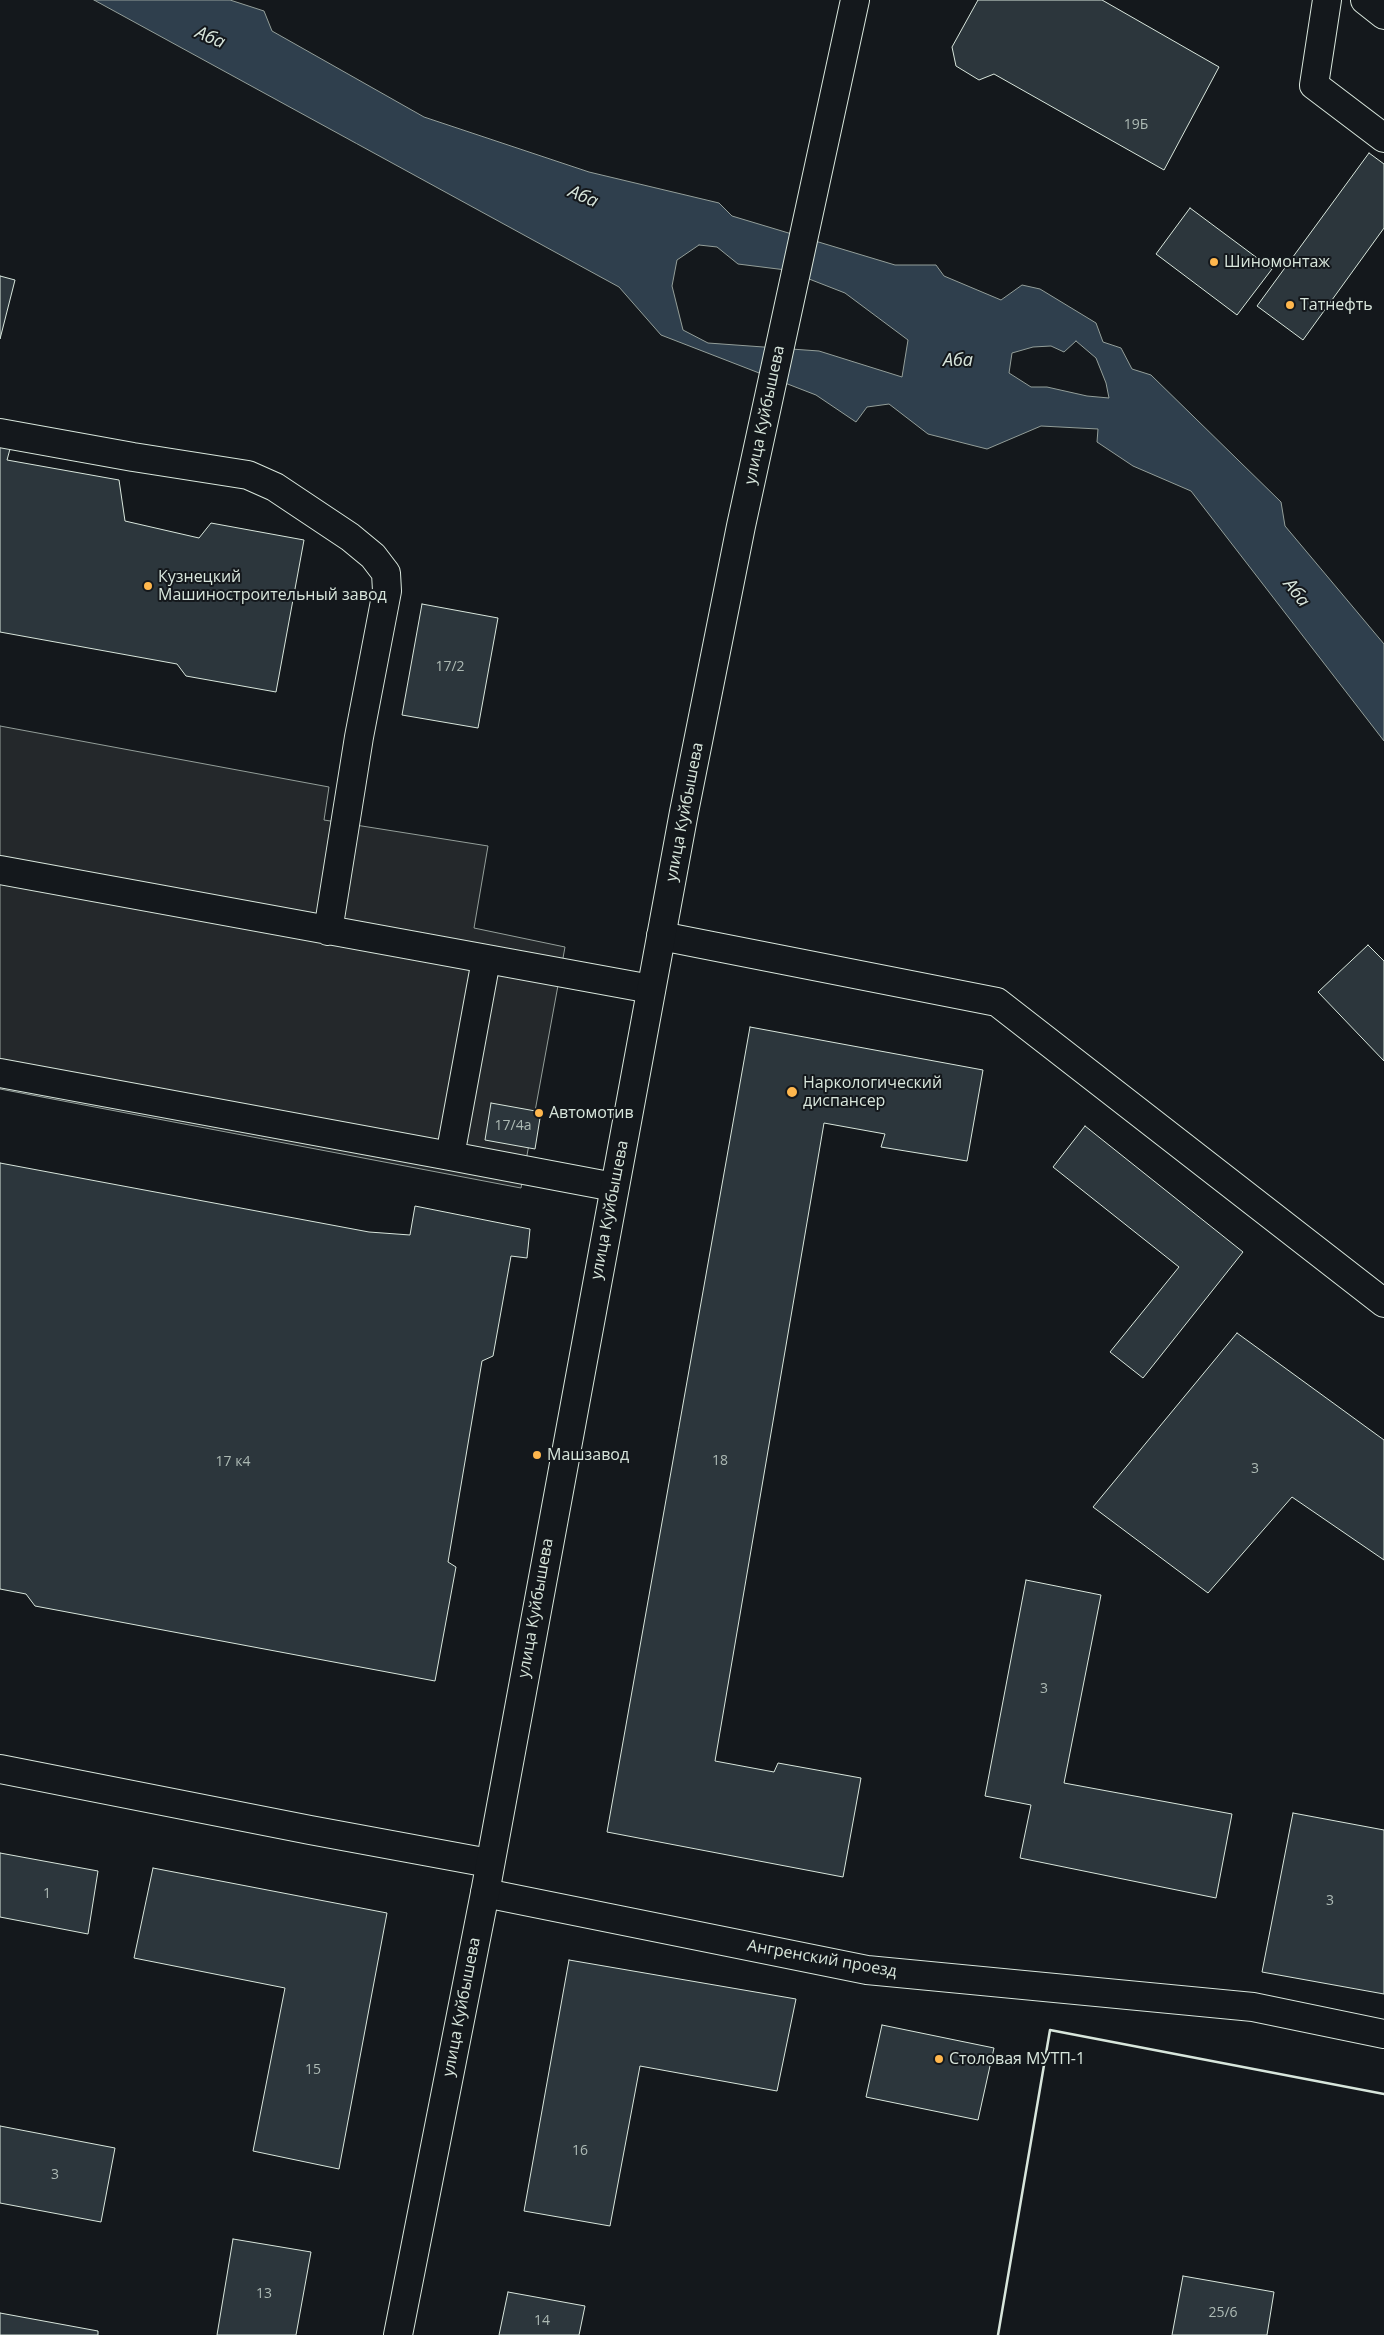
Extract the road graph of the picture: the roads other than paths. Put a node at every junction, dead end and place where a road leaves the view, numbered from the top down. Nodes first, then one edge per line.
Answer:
1 (855, 0) edge
2 (1328, 0) edge
3 (1366, 0) edge
4 (1384, 15) edge
5 (1384, 138) edge
6 (0, 432) edge
7 (0, 870) edge
8 (328, 931) junction
9 (661, 936) junction
10 (486, 960) junction
11 (651, 989) junction
12 (0, 1073) edge
13 (450, 1156) junction
14 (614, 1187) junction
15 (1384, 1303) edge
16 (0, 1769) edge
17 (489, 1863) junction
18 (485, 1893) junction
19 (1384, 2034) edge
20 (398, 2335) edge

1 - 9 main road, улица Куйбышева
2 - 5 main road
3 - 4 main road
6 - 8 main road
7 - 8 main road
8 - 10 main road
9 - 11 main road, улица Куйбышева
9 - 15 main road
10 - 11 main road
10 - 13 main road
11 - 14 main road, улица Куйбышева
12 - 13 main road
13 - 14 main road
14 - 17 main road, улица Куйбышева
16 - 17 main road
17 - 18 main road, улица Куйбышева
18 - 19 main road, Ангренский проезд
18 - 20 main road, улица Куйбышева

